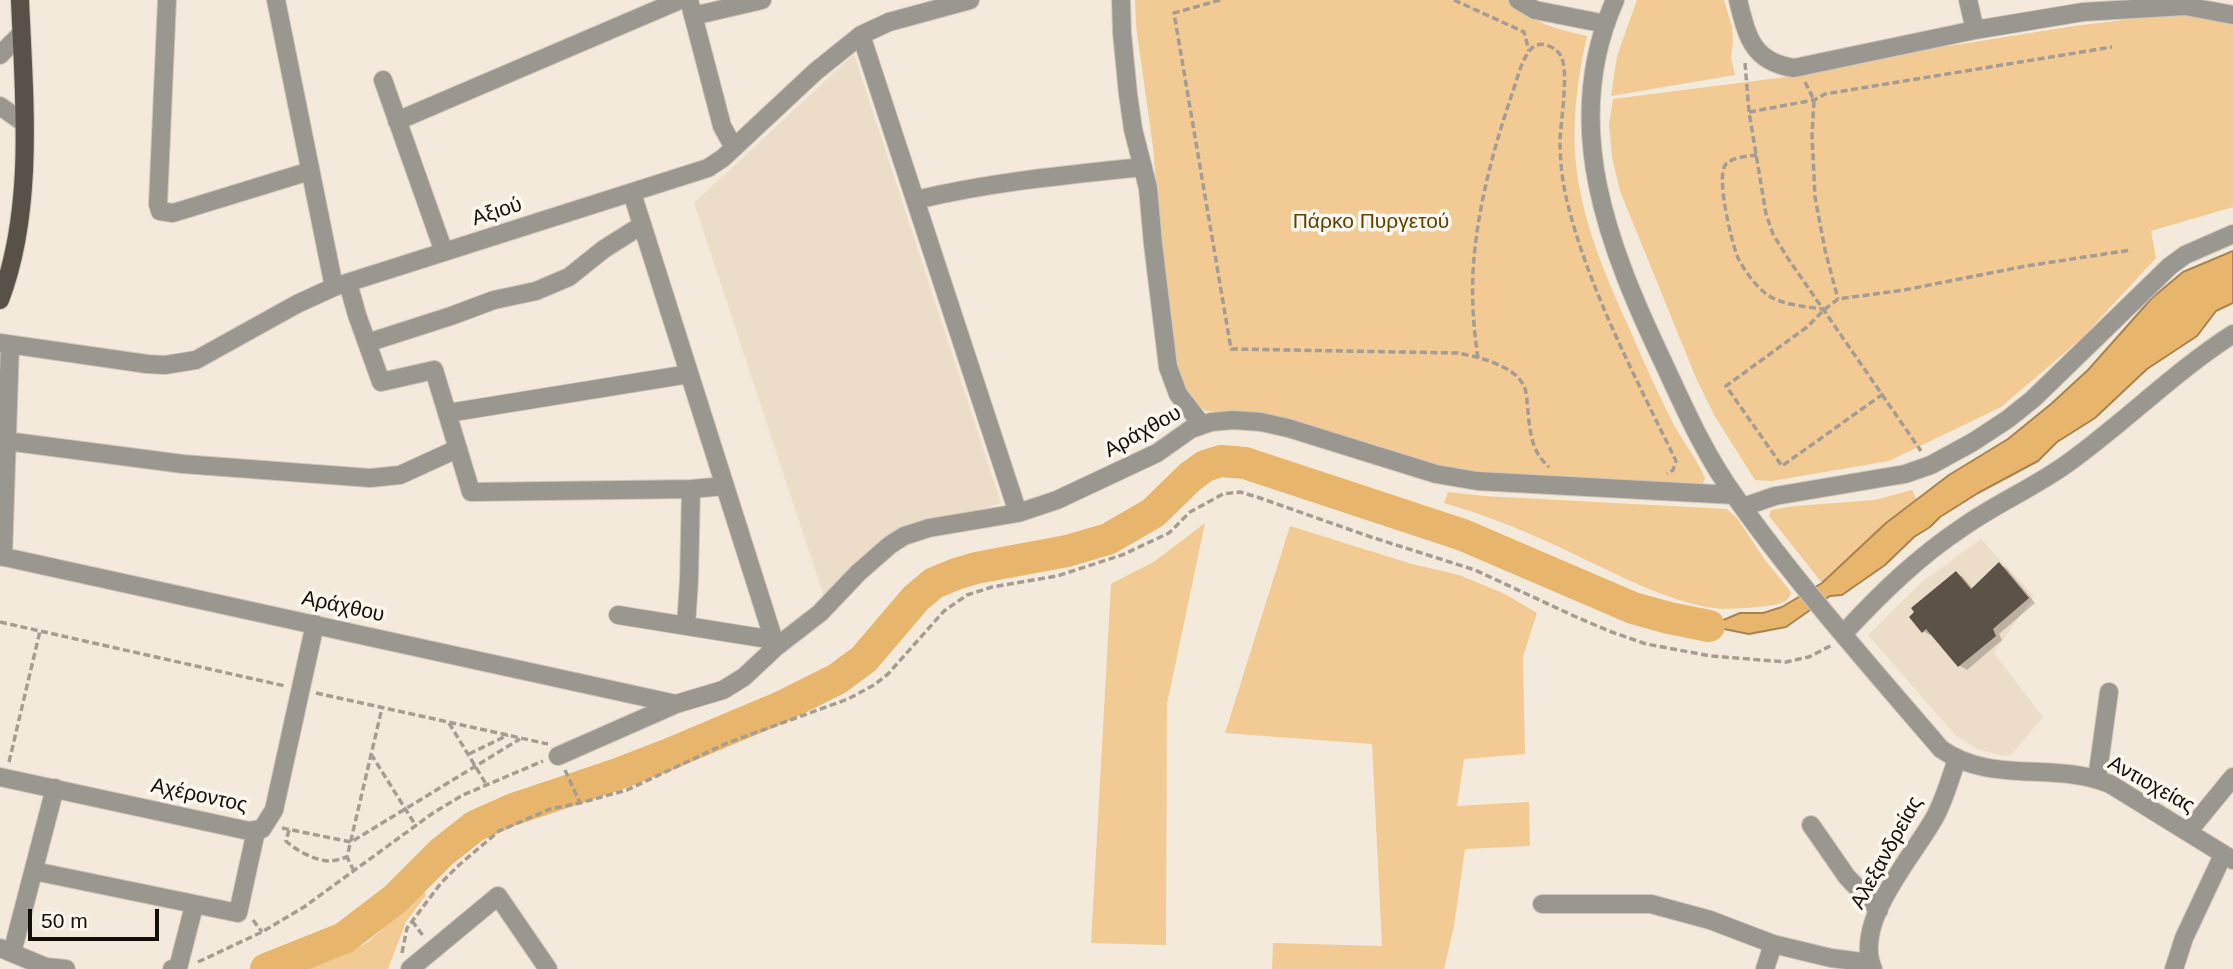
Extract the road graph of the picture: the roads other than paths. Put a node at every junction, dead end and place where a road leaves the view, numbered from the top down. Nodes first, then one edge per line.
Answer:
1 (20, 0) edge
2 (167, 0) edge
3 (680, 0) edge
4 (762, 0) edge
5 (1121, 0) edge
6 (1518, 0) edge
7 (1615, 0) edge
8 (1738, 0) edge
9 (1968, 0) edge
10 (963, 1) edge
11 (282, 2) edge
12 (2083, 6) edge
13 (691, 8) edge
14 (2233, 15) edge
15 (1606, 24) junction
16 (1975, 30) junction
17 (22, 34) junction
18 (861, 34) junction
19 (0, 55) edge
20 (383, 80) dead end
21 (0, 106) edge
22 (397, 121) junction
23 (24, 123) junction
24 (734, 148) junction
25 (1143, 167) junction
26 (310, 172) junction
27 (632, 193) junction
28 (916, 200) junction
29 (642, 225) junction
30 (2233, 234) edge
31 (444, 252) junction
32 (341, 285) junction
33 (0, 300) edge
34 (2233, 334) edge
35 (366, 343) junction
36 (5, 344) edge
37 (689, 374) junction
38 (448, 413) junction
39 (1202, 425) junction
40 (6, 441) junction
41 (457, 449) junction
42 (725, 486) junction
43 (691, 489) junction
44 (1739, 501) junction
45 (1018, 513) junction
46 (1, 557) edge
47 (618, 615) dead end
48 (315, 624) junction
49 (686, 626) junction
50 (1840, 629) junction
51 (775, 643) junction
52 (2109, 692) dead end
53 (676, 704) junction
54 (558, 756) road end
55 (1956, 760) junction
56 (4, 771) edge
57 (2233, 777) edge
58 (2097, 779) junction
59 (55, 788) junction
60 (1811, 825) dead end
61 (256, 831) junction
62 (2188, 832) junction
63 (2228, 858) edge
64 (34, 871) junction
65 (1542, 904) dead end
66 (194, 906) junction
67 (1879, 910) junction
68 (1773, 944) junction
69 (6, 951) edge
70 (406, 963) edge
71 (1871, 966) edge
72 (175, 968) edge
73 (66, 969) edge
74 (548, 969) edge
75 (1765, 969) edge
76 (2174, 969) edge

1 - 17 main road
2 - 26 street
3 - 22 street
4 - 13 street
5 - 25 street
6 - 15 street
7 - 15 street
8 - 16 street
9 - 16 street
10 - 18 street, Αξιού
11 - 26 street
12 - 14 street
12 - 16 street
13 - 24 street
15 - 44 street
17 - 19 street
17 - 23 main road
18 - 24 street, Αξιού
18 - 28 street
20 - 22 street
21 - 23 street
22 - 31 street
23 - 33 main road
24 - 27 street, Αξιού
25 - 28 street
25 - 39 street
26 - 32 street
27 - 29 street
27 - 31 street, Αξιού
28 - 45 street
29 - 35 street
29 - 37 street
30 - 44 street
31 - 32 street, Αξιού
32 - 35 street
32 - 36 street, Αξιού
34 - 50 street
35 - 38 street
36 - 40 street
37 - 38 street
37 - 42 street
38 - 41 street
39 - 44 street, Αράχθου
39 - 45 street, Αράχθου
40 - 41 street
40 - 46 street
41 - 43 street
42 - 43 street
42 - 51 street
43 - 49 street
44 - 50 street
45 - 51 street, Αράχθου
46 - 48 street, Αράχθου
47 - 49 street
48 - 53 street, Αράχθου
48 - 61 street, Αχέροντος
49 - 51 street
50 - 55 street
51 - 53 street, Αράχθου
52 - 58 street
53 - 54 street, Αράχθου
55 - 58 street, Αντιοχείας
55 - 67 street, Αλεξανδρείας
56 - 59 street, Αχέροντος
57 - 62 street
58 - 62 street, Αντιοχείας
59 - 61 street, Αχέροντος
59 - 64 street
60 - 67 street
61 - 66 street
62 - 63 street, Αντιοχείας
63 - 76 street
64 - 66 street
64 - 69 street
65 - 68 street
66 - 72 street
67 - 71 street, Αλεξανδρείας
68 - 71 street
68 - 75 street
69 - 73 street
70 - 74 street

